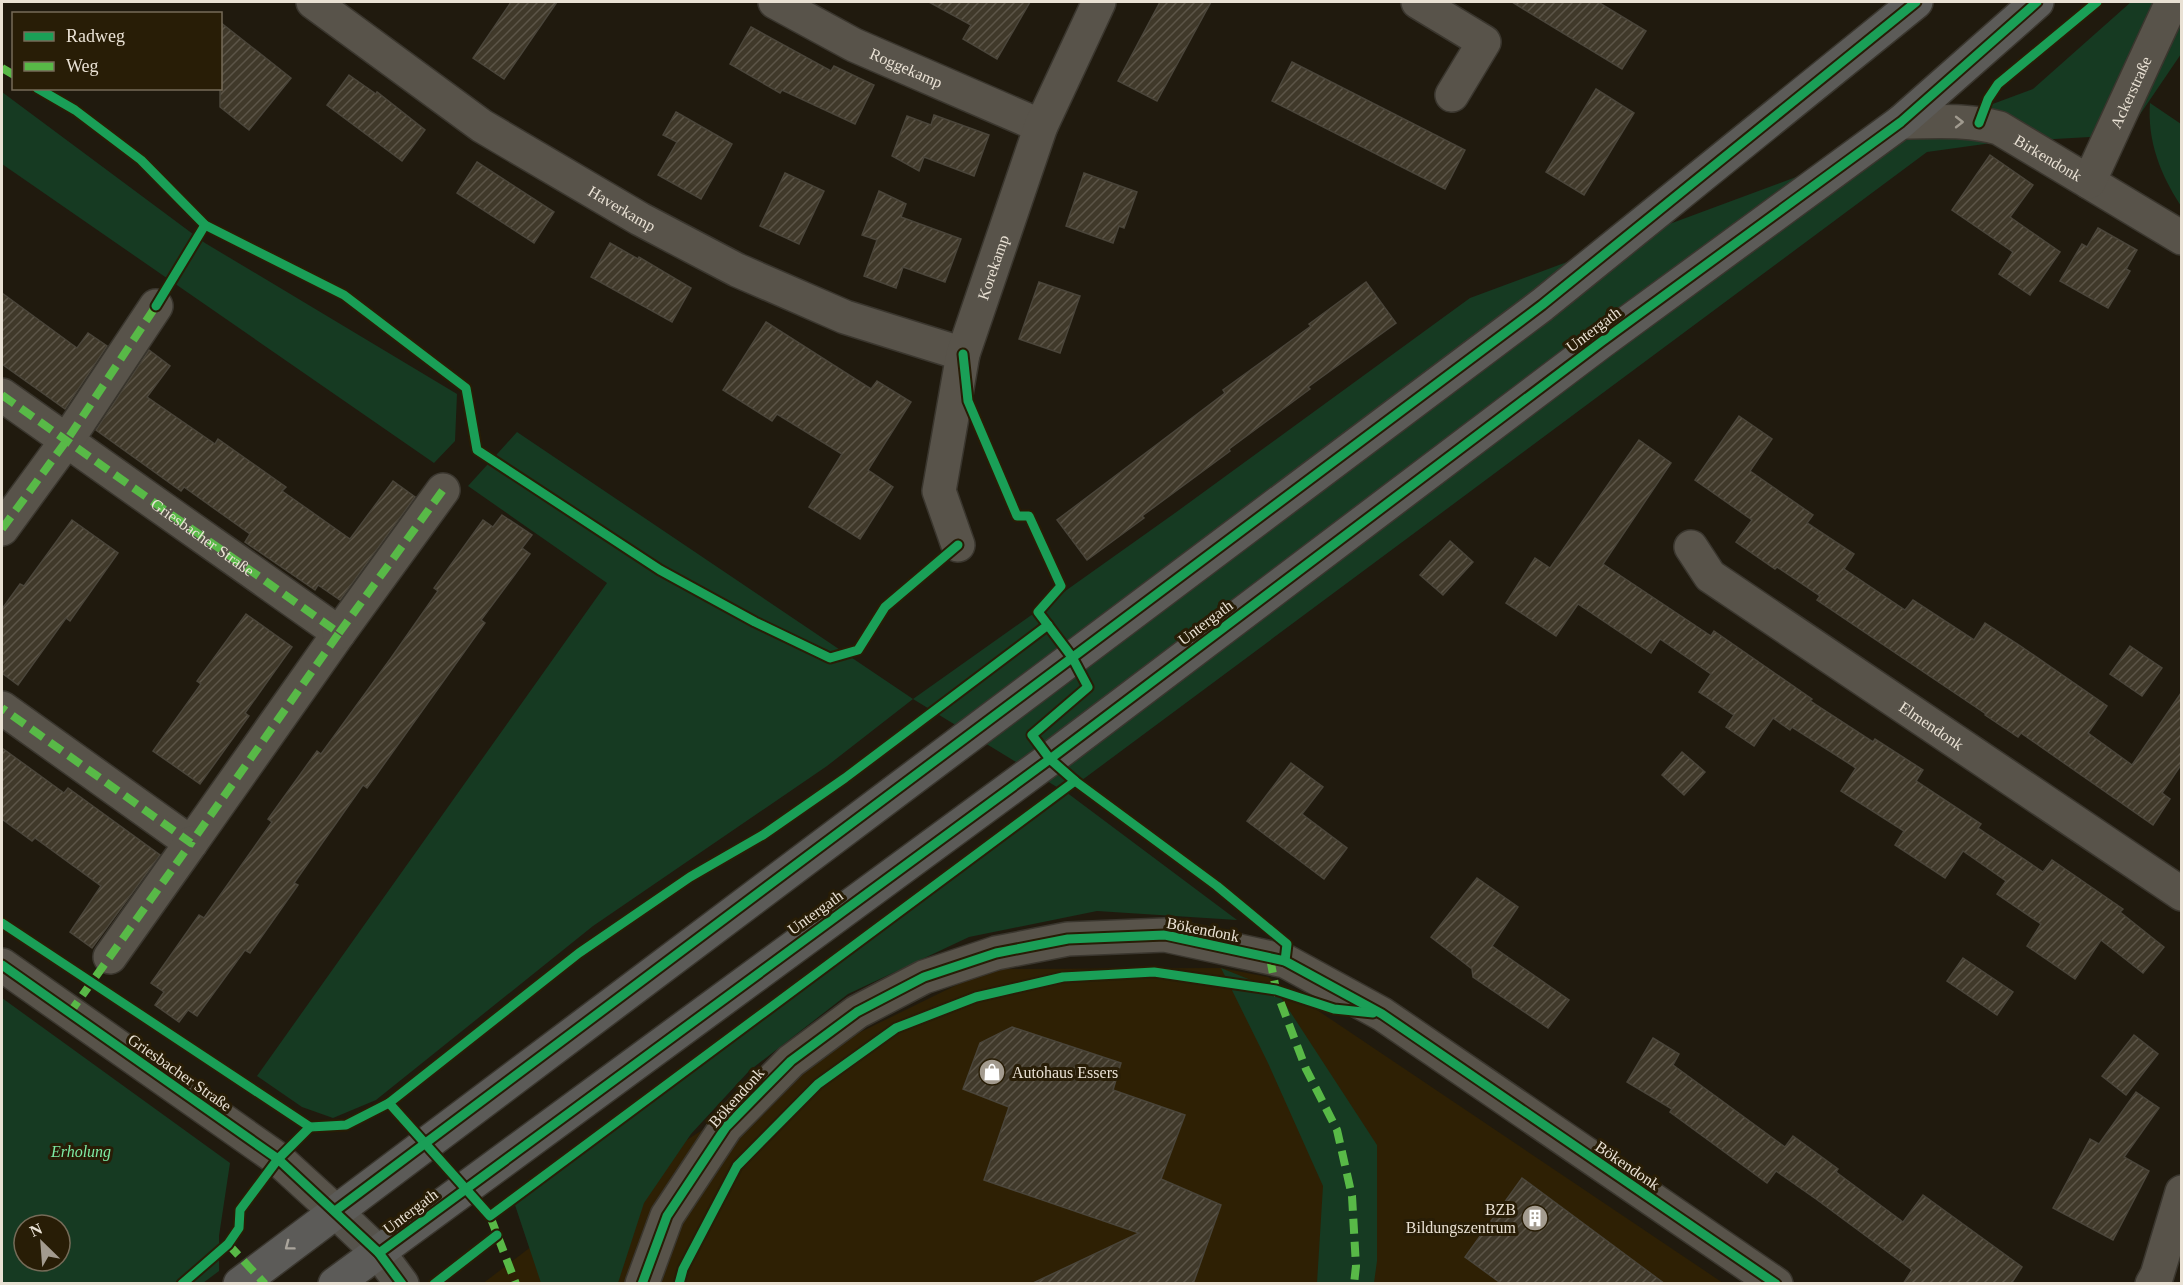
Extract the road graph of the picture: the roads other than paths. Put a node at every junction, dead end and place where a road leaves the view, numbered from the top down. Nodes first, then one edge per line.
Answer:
1 (313, 2) edge
2 (775, 2) edge
3 (1099, 2) edge
4 (1418, 2) edge
5 (1916, 2) edge
6 (2037, 2) edge
7 (2172, 2) edge
8 (1452, 95) dead end
9 (1901, 122) junction
10 (1041, 126) junction
11 (2089, 182) junction
12 (2181, 238) edge
13 (156, 306) dead end
14 (963, 354) junction
15 (2, 395) edge
16 (67, 440) junction
17 (443, 490) dead end
18 (2, 529) edge
19 (958, 545) dead end
20 (1691, 547) dead end
21 (339, 633) junction
22 (2, 708) edge
23 (191, 843) junction
24 (2181, 894) edge
25 (110, 957) dead end
26 (2, 965) edge
27 (2181, 1192) edge
28 (335, 1211) junction
29 (380, 1252) junction
30 (240, 1284) edge
31 (335, 1284) edge
32 (402, 1284) edge
33 (642, 1284) edge
34 (1776, 1284) edge
35 (2152, 1284) edge

1 - 14 street, Haverkamp
2 - 10 street, Roggekamp
3 - 10 street, Korekamp
4 - 8 street
5 - 28 main road
6 - 9 main road, Untergath
7 - 11 street, Ackerstraße
9 -> 11 street, Birkendonk
9 - 29 main road, Untergath
10 - 14 street, Korekamp
11 - 12 street, Birkendonk
13 - 16 street
14 - 19 street, Korekamp
15 - 16 street, Griesbacher Straße
16 - 18 street
16 - 21 street, Griesbacher Straße
17 - 21 street
20 - 24 street, Elmendonk
21 - 23 street
22 - 23 street
23 - 25 street
26 - 28 street, Griesbacher Straße
27 - 35 street
28 - 29 main road
28 -> 30 main road
29 - 31 main road, Untergath
29 - 32 main road
33 - 34 street, Bökendonk

